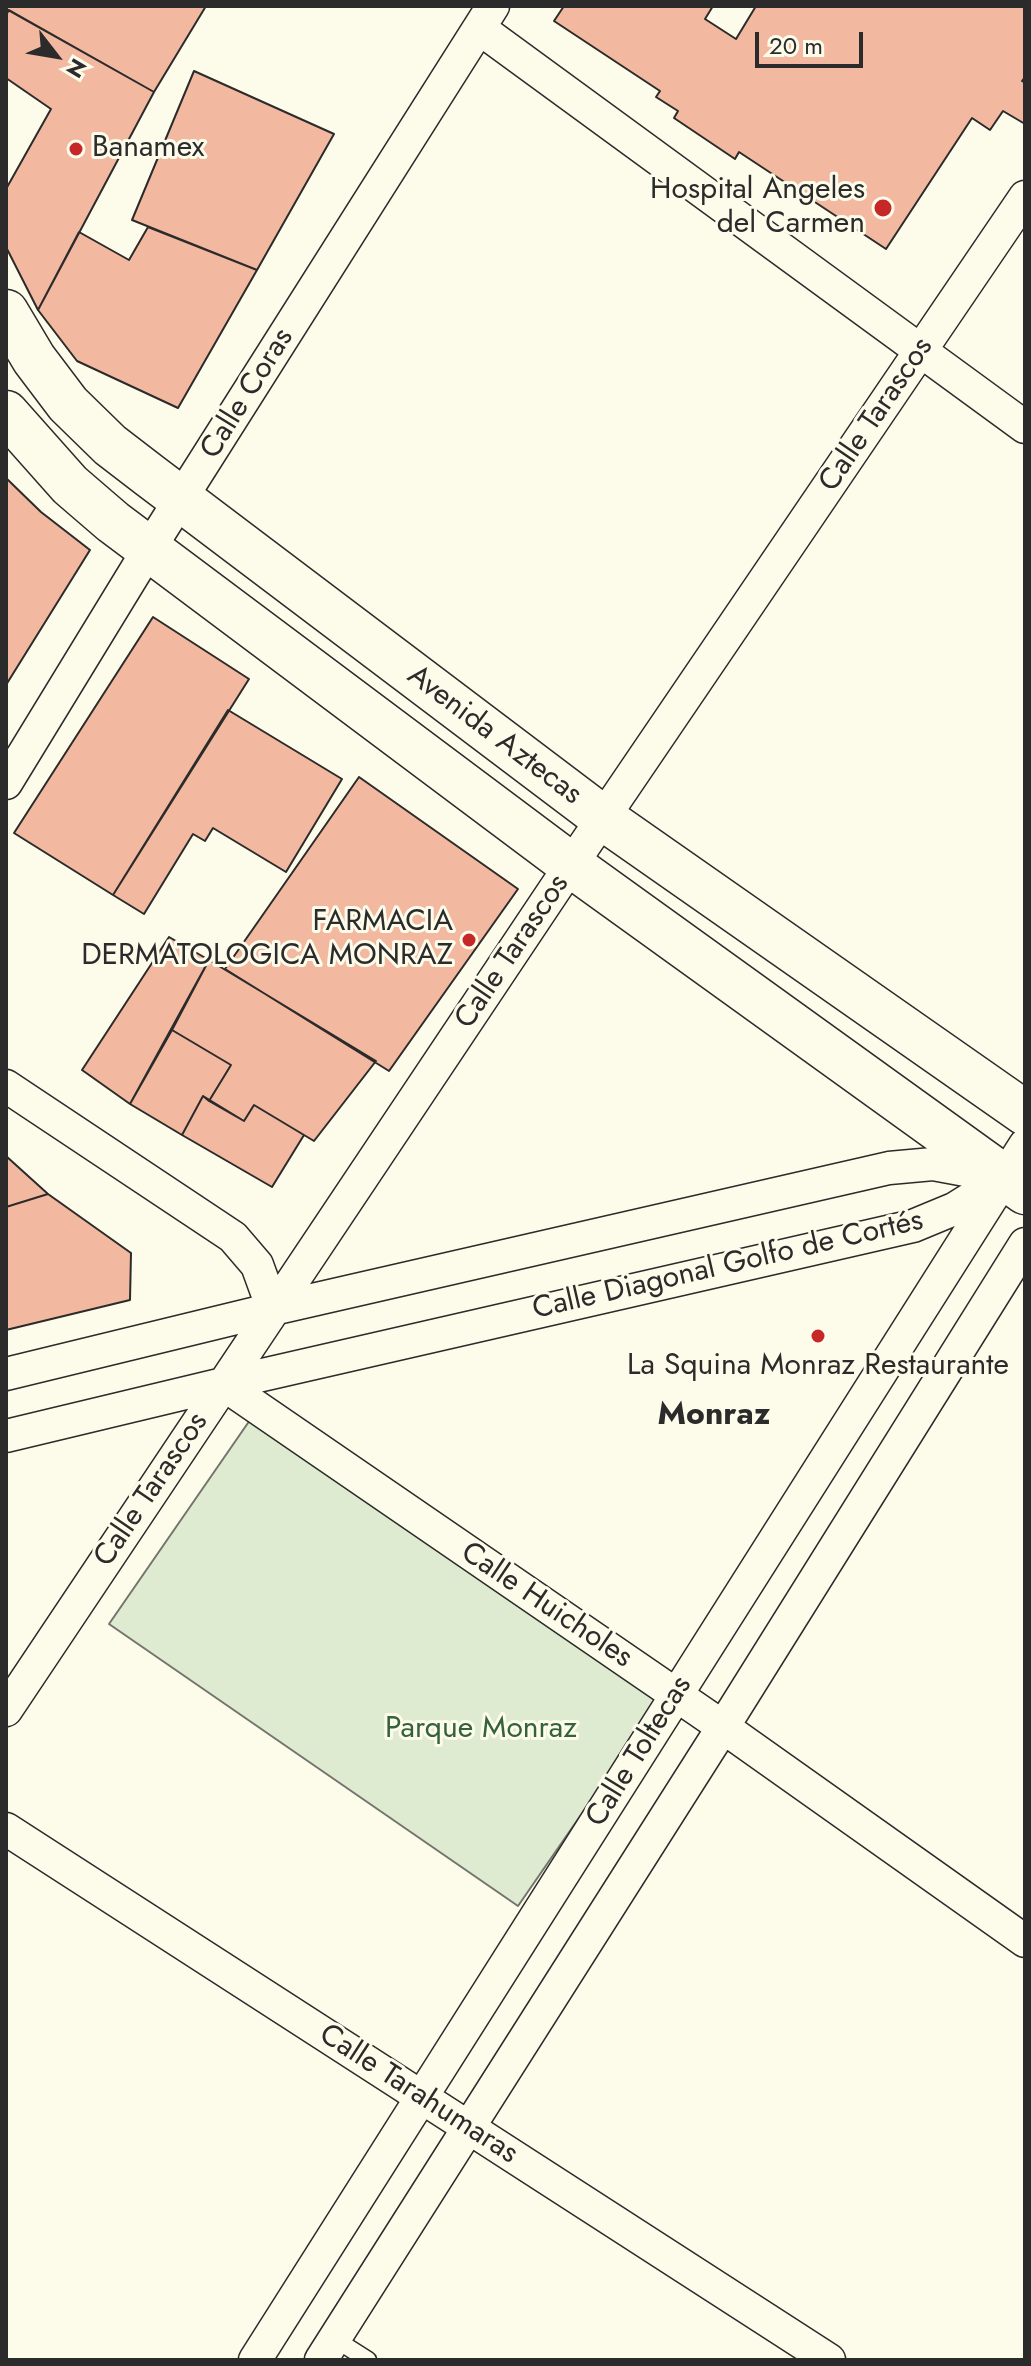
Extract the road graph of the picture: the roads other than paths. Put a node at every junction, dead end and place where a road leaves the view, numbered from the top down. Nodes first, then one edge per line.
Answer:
1 (486, 17) edge
2 (1025, 197) edge
3 (6, 312) edge
4 (921, 350) junction
5 (6, 413) edge
6 (1025, 427) edge
7 (181, 500) junction
8 (149, 549) junction
9 (6, 783) edge
10 (603, 818) junction
11 (571, 865) junction
12 (6, 1086) edge
13 (1025, 1113) edge
14 (1018, 1172) edge
15 (1025, 1244) edge
16 (273, 1309) junction
17 (6, 1374) edge
18 (223, 1384) junction
19 (6, 1436) edge
20 (676, 1695) junction
21 (6, 1710) edge
22 (723, 1727) junction
23 (6, 1829) edge
24 (1025, 1941) edge
25 (421, 2097) junction
26 (468, 2127) junction
27 (328, 2349) edge
28 (255, 2360) edge
29 (368, 2360) edge
30 (829, 2360) edge

1 - 4 street
1 - 7 street, Calle Coras
2 - 4 street, Calle Tarascos
3 - 7 street, Avenida Aztecas
4 - 6 street
4 - 10 street, Calle Tarascos
5 - 8 street, Avenida Aztecas
7 - 8 street, Calle Coras
7 - 10 street, Avenida Aztecas
8 - 9 street, Calle Coras
8 - 11 street, Avenida Aztecas
10 - 11 street, Calle Tarascos
10 - 13 street, Avenida Aztecas
11 - 14 street, Avenida Aztecas
11 - 16 street, Calle Tarascos
12 - 16 street
14 - 16 street, Calle Diagonal Golfo de Cortés
14 - 18 street, Calle Diagonal Golfo de Cortés
14 - 20 street, Calle Toltecas
15 - 22 street, Calle Toltecas
16 - 17 street, Calle Diagonal Golfo de Cortés
16 - 18 street, Calle Tarascos
18 - 19 street, Calle Diagonal Golfo de Cortés
18 - 20 street, Calle Huicholes
18 - 21 street, Calle Tarascos
20 - 22 street, Calle Huicholes
20 - 25 street, Calle Toltecas
22 - 24 street, Calle Huicholes
22 - 26 street, Calle Toltecas
23 - 25 street, Calle Tarahumaras
25 - 26 street, Calle Tarahumaras
25 - 28 street, Calle Toltecas
26 - 27 street, Calle Toltecas
26 - 30 street, Calle Tarahumaras
27 - 29 lane

